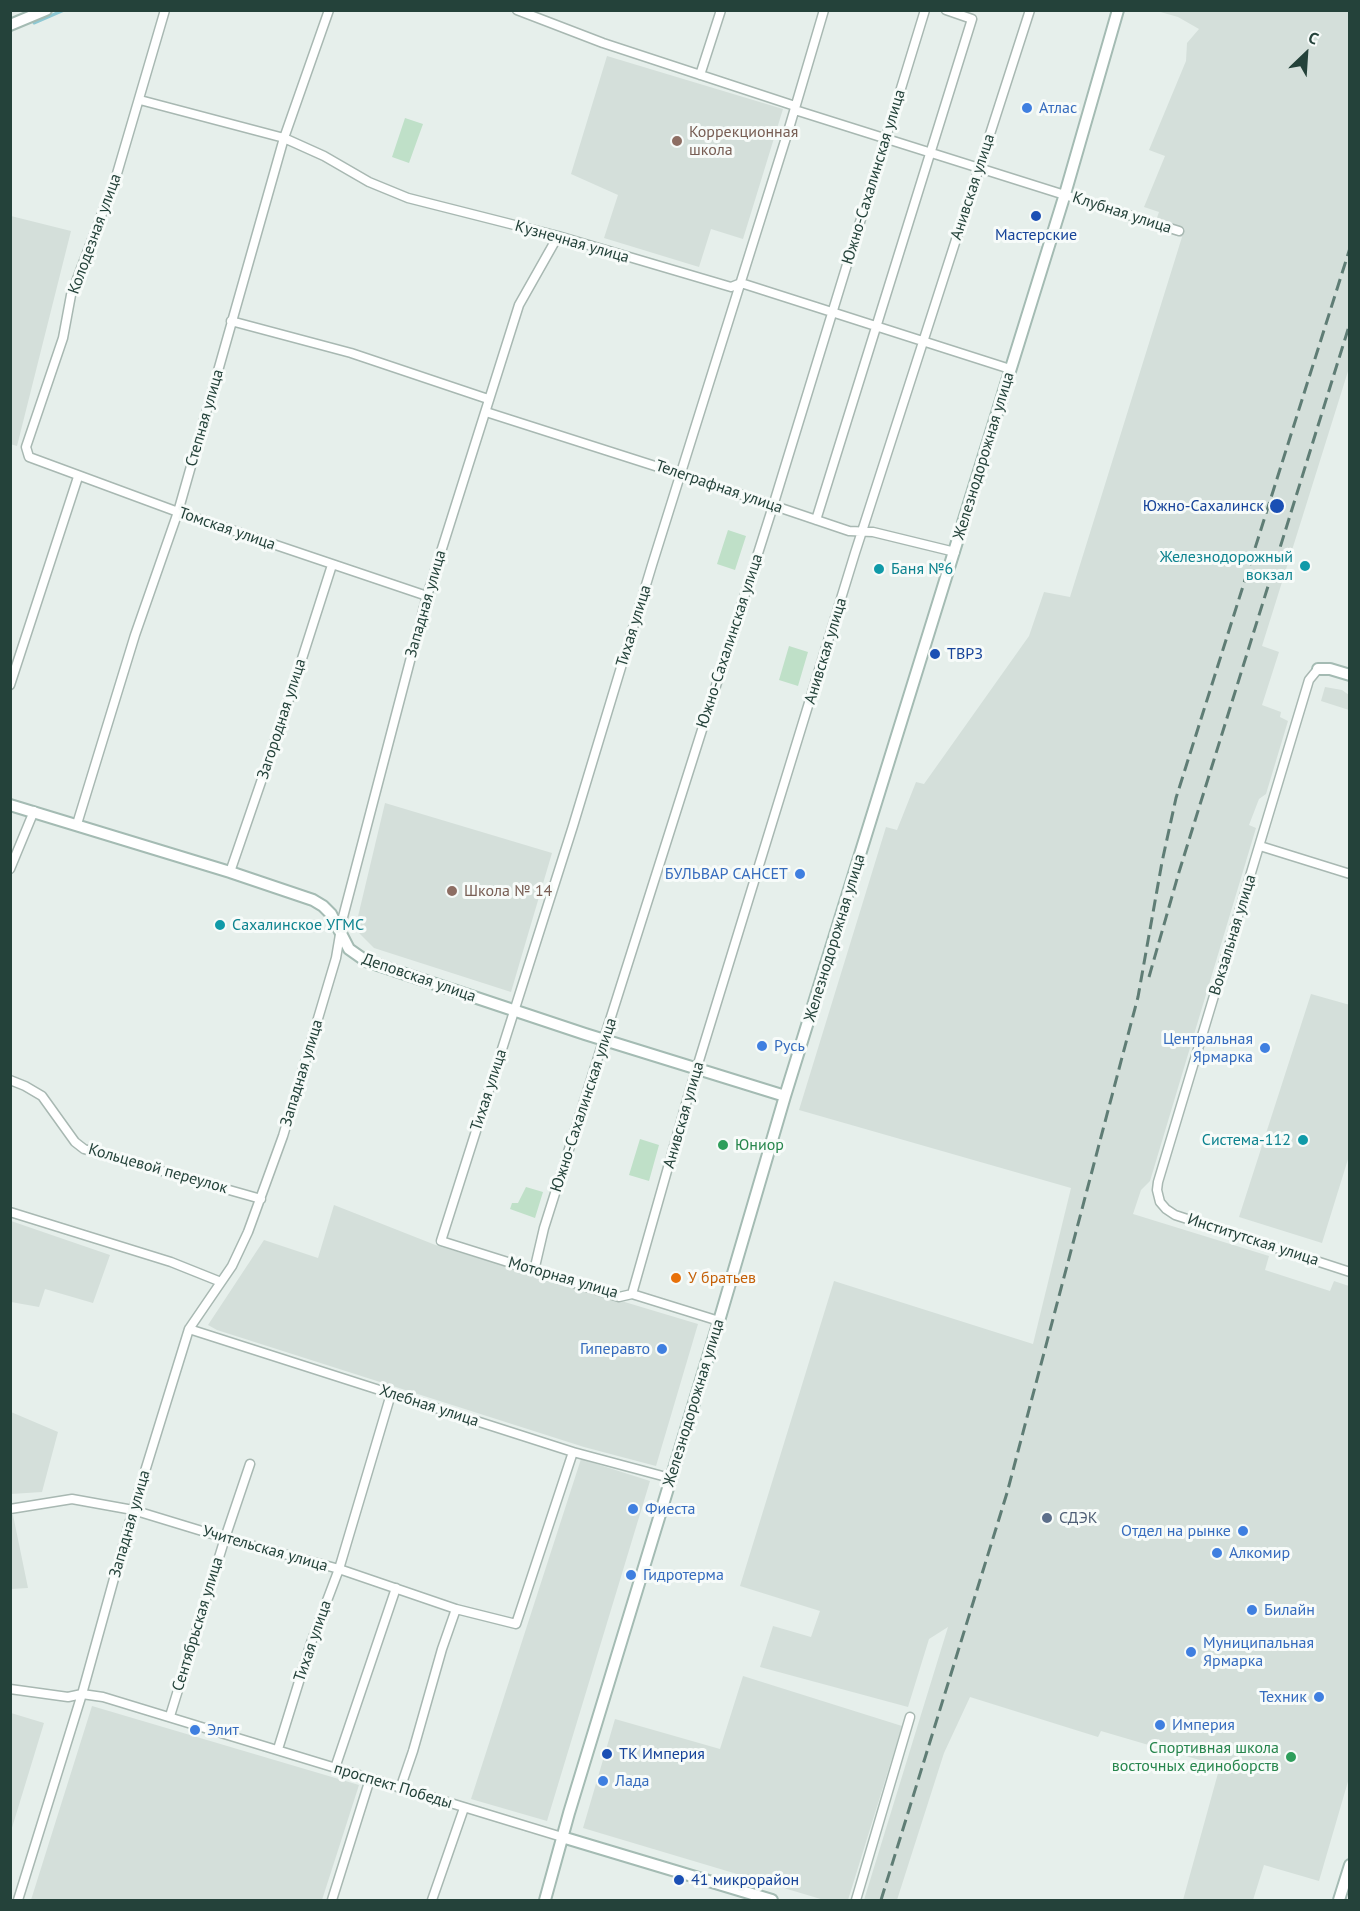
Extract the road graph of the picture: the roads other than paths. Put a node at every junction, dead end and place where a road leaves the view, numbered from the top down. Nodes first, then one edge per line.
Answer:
1 (46, 10) edge
2 (165, 10) edge
3 (329, 10) edge
4 (517, 10) edge
5 (721, 10) edge
6 (824, 10) edge
7 (925, 10) edge
8 (946, 10) edge
9 (1030, 10) edge
10 (1117, 11) edge
11 (10, 25) edge
12 (700, 75) junction
13 (140, 100) junction
14 (795, 108) junction
15 (284, 138) junction
16 (886, 140) junction
17 (930, 153) junction
18 (979, 169) junction
19 (1065, 194) junction
20 (1179, 231) dead end
21 (558, 236) junction
22 (741, 283) junction
23 (832, 311) junction
24 (231, 321) junction
25 (876, 326) junction
26 (922, 341) junction
27 (1010, 369) junction
28 (488, 399) junction
29 (486, 412) junction
30 (29, 457) joint
31 (680, 474) junction
32 (78, 477) junction
33 (773, 506) junction
34 (178, 512) junction
35 (816, 520) junction
36 (862, 532) junction
37 (955, 552) junction
38 (332, 565) junction
39 (427, 596) junction
40 (1318, 669) joint
41 (1350, 675) edge
42 (10, 685) edge
43 (10, 805) edge
44 (34, 812) junction
45 (77, 824) junction
46 (1260, 846) junction
47 (10, 869) edge
48 (230, 872) junction
49 (1350, 874) edge
50 (341, 937) junction
51 (515, 1010) junction
52 (605, 1040) junction
53 (697, 1068) junction
54 (10, 1080) edge
55 (786, 1096) junction
56 (261, 1199) junction
57 (1160, 1202) joint
58 (10, 1212) edge
59 (441, 1241) joint
60 (534, 1271) junction
61 (1350, 1272) edge
62 (221, 1282) junction
63 (632, 1294) junction
64 (719, 1321) junction
65 (189, 1329) junction
66 (391, 1394) junction
67 (573, 1452) junction
68 (250, 1464) dead end
69 (670, 1478) junction
70 (10, 1509) edge
71 (133, 1510) junction
72 (225, 1538) junction
73 (339, 1569) junction
74 (396, 1588) junction
75 (456, 1608) junction
76 (10, 1689) edge
77 (82, 1694) junction
78 (170, 1716) junction
79 (910, 1718) dead end
80 (278, 1749) junction
81 (335, 1768) junction
82 (370, 1779) junction
83 (400, 1789) junction
84 (464, 1808) junction
85 (562, 1837) junction
86 (1350, 1865) edge
87 (18, 1900) edge
88 (332, 1900) edge
89 (432, 1900) edge
90 (545, 1900) edge
91 (772, 1900) edge
92 (856, 1900) edge
93 (1339, 1900) edge

1 - 11 main road
2 - 13 street, Колодезная улица
3 - 15 street, Степная улица
4 - 12 street, Клубная улица
5 - 12 street
6 - 14 street, Тихая улица
7 - 16 street, Южно-Сахалинская улица
8 - 17 street
9 - 18 street, Анивская улица
10 - 19 main road, Железнодорожная улица
12 - 14 street, Клубная улица
13 - 15 street, Кузнечная улица
13 - 30 street, Колодезная улица
14 - 16 street, Клубная улица
14 - 22 street, Тихая улица
15 - 21 street, Кузнечная улица
15 - 24 street, Степная улица
16 - 17 street, Клубная улица
16 - 23 street, Южно-Сахалинская улица
17 - 18 street, Клубная улица
17 - 25 street
18 - 19 street, Клубная улица
18 - 26 street, Анивская улица
19 - 20 street, Клубная улица
19 - 27 main road, Железнодорожная улица
21 - 22 street, Кузнечная улица
21 - 28 street, Западная улица
22 - 23 street, Кузнечная улица
22 - 31 street, Тихая улица
23 - 25 street, Кузнечная улица
23 - 33 street, Южно-Сахалинская улица
24 - 28 street
24 - 34 street, Степная улица
25 - 26 street, Кузнечная улица
25 - 35 street
26 - 27 street, Кузнечная улица
26 - 36 street, Анивская улица
27 - 37 main road, Железнодорожная улица
28 - 29 street, Западная улица
29 - 31 street, Телеграфная улица
29 - 39 street, Западная улица
30 - 32 street, Томская улица
31 - 33 street, Телеграфная улица
31 - 51 street, Тихая улица
32 - 34 street, Томская улица
32 - 42 street
33 - 35 street, Телеграфная улица
33 - 52 street, Южно-Сахалинская улица
34 - 38 street, Томская улица
34 - 45 street, Степная улица
35 - 36 street, Телеграфная улица
36 - 37 street, Телеграфная улица
36 - 53 street, Анивская улица
37 - 55 main road, Железнодорожная улица
38 - 39 street, Томская улица
38 - 48 street, Загородная улица
39 - 50 street, Западная улица
40 - 41 main road
40 - 46 street, Вокзальная улица
43 - 44 main road, Деповская улица
44 - 45 main road, Деповская улица
44 - 47 street
45 - 48 main road, Деповская улица
46 - 49 street
46 - 57 street, Вокзальная улица
48 - 50 main road, Деповская улица
50 - 51 main road, Деповская улица
50 - 56 street, Западная улица
51 - 52 main road, Деповская улица
51 - 59 street, Тихая улица
52 - 53 main road, Деповская улица
52 - 60 street, Южно-Сахалинская улица
53 - 55 main road, Деповская улица
53 - 63 street, Анивская улица
54 - 56 street, Кольцевой переулок
55 - 64 main road, Железнодорожная улица
56 - 62 street, Западная улица
57 - 61 street, Институтская улица
58 - 62 street
59 - 60 street, Моторная улица
60 - 63 street, Моторная улица
62 - 65 street, Западная улица
63 - 64 street, Моторная улица
64 - 69 main road, Железнодорожная улица
65 - 66 street, Хлебная улица
65 - 71 street, Западная улица
66 - 67 street, Хлебная улица
66 - 73 street, Тихая улица
67 - 69 street, Хлебная улица
67 - 75 street, Учительская улица
68 - 72 street, Сентябрьская улица
69 - 85 main road, Железнодорожная улица
70 - 71 street, Учительская улица
71 - 72 street, Учительская улица
71 - 77 street, Западная улица
72 - 73 street, Учительская улица
72 - 78 street, Сентябрьская улица
73 - 74 street, Учительская улица
73 - 80 street, Тихая улица
74 - 75 street, Учительская улица
74 - 81 street
75 - 83 street
76 - 77 street, проспект Победы
77 - 78 street, проспект Победы
77 - 87 street, Западная улица
78 - 80 street, проспект Победы
79 - 92 street
80 - 81 street, проспект Победы
81 - 82 street, проспект Победы
82 - 83 street, проспект Победы
82 - 88 street
83 - 84 street, проспект Победы
84 - 85 street, проспект Победы
84 - 89 street
85 - 90 main road, Железнодорожная улица
85 - 91 main road, проспект Победы
86 - 93 main road

